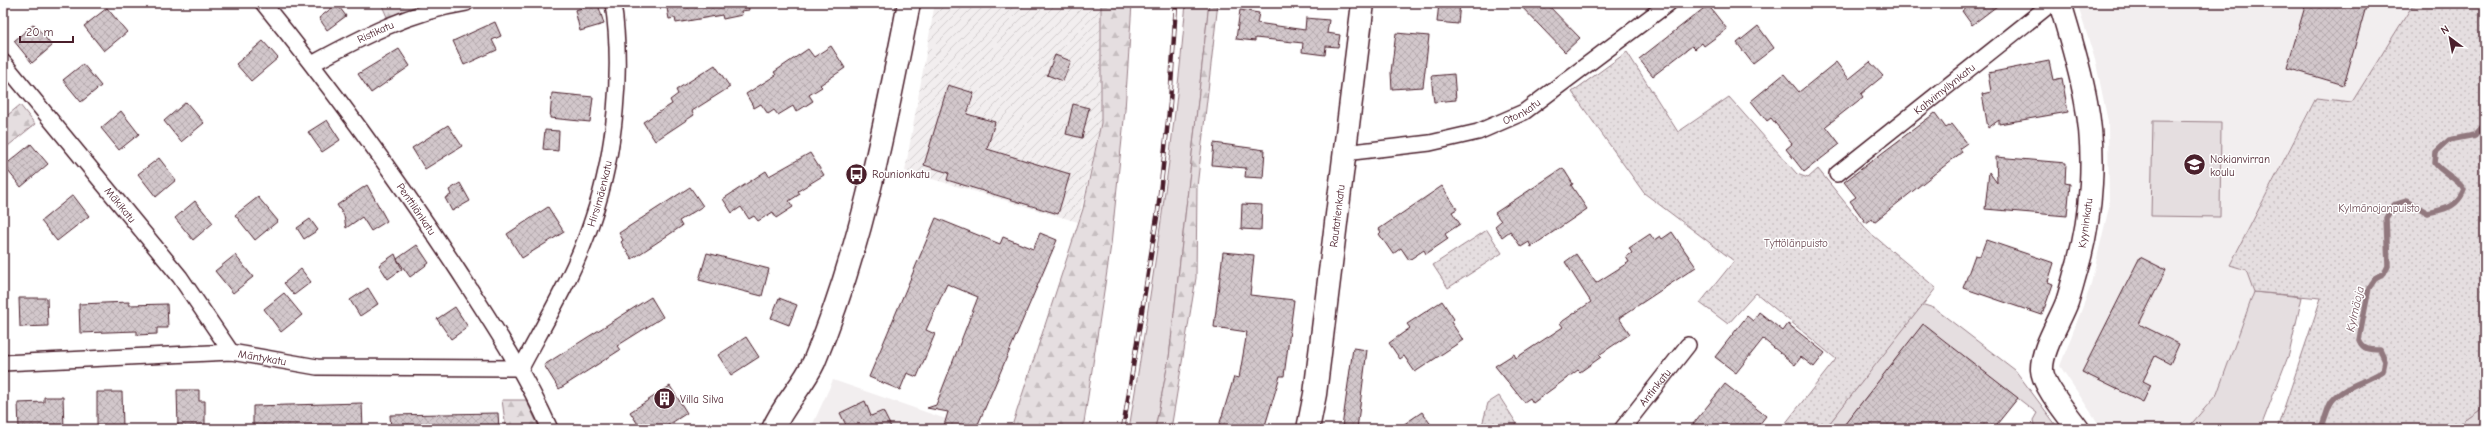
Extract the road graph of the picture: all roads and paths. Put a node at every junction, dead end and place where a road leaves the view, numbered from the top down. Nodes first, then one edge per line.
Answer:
1 (263, 3) edge
2 (466, 3) edge
3 (613, 3) edge
4 (908, 3) edge
5 (1363, 3) edge
6 (1669, 3) edge
7 (2052, 3) edge
8 (2060, 3) edge
9 (3, 62) edge
10 (312, 64) junction
11 (1344, 153) junction
12 (1837, 174) dead end
13 (1688, 346) dead end
14 (231, 352) junction
15 (3, 363) edge
16 (521, 368) junction
17 (794, 398) junction
18 (550, 429) edge
19 (773, 429) edge
20 (791, 429) edge
21 (1308, 429) edge
22 (1622, 429) edge
23 (2078, 429) edge

1 - 10 street, Penttilänkatu
2 - 10 street, Ristikatu
3 - 16 street, Hirsimäenkatu
4 - 17 street
5 - 11 street, Rautatienkatu
6 - 11 street, Otonkatu
7 - 12 street, Kahvimyllynkatu
8 - 23 street, Kyyninkatu
9 - 14 street, Mäkikatu
10 - 16 street, Penttilänkatu
11 - 21 street, Rautatienkatu
13 - 22 street, Antinkatu
14 - 15 street, Mäntykatu
14 - 16 street, Mäntykatu
16 - 18 street, Penttilänkatu
17 - 19 street
17 - 20 street

